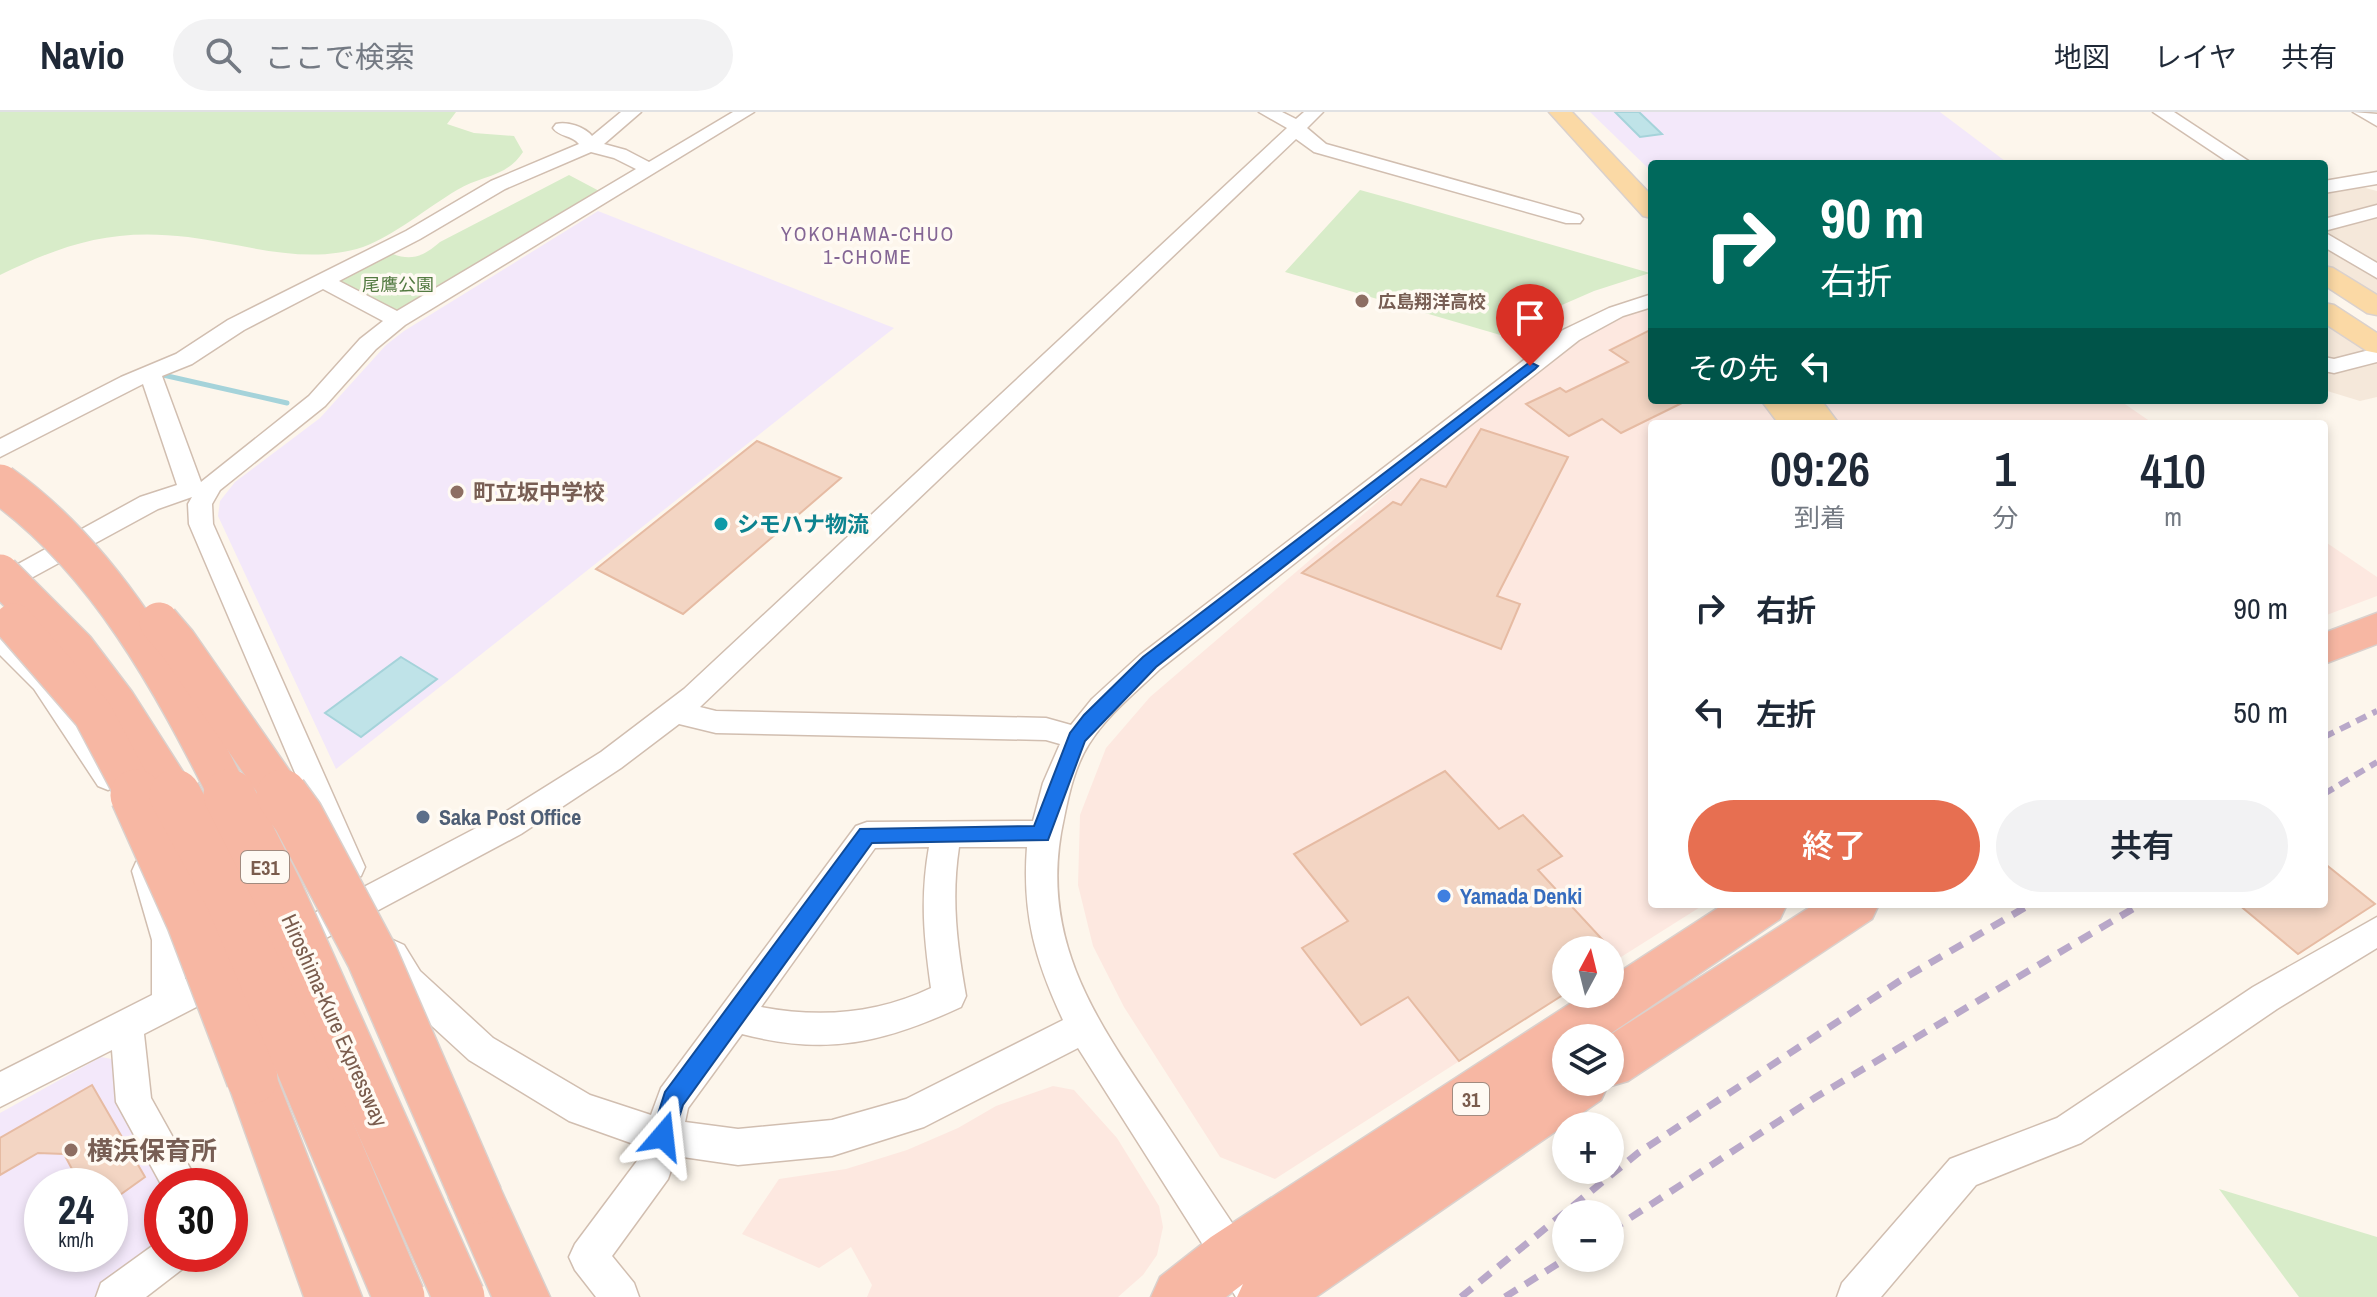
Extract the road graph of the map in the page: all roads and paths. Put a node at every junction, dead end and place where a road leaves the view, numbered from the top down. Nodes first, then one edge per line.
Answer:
1 (632, 112) edge
2 (745, 112) edge
3 (1268, 112) edge
4 (1560, 112) edge
5 (2162, 112) edge
6 (2362, 112) edge
7 (1305, 119) edge
8 (2377, 121) edge
9 (562, 128) dead end
10 (590, 146) junction
11 (2238, 160) edge
12 (649, 169) junction
13 (2373, 182) edge
14 (2328, 187) edge
15 (1648, 207) edge
16 (2377, 211) edge
17 (1573, 219) dead end
18 (2328, 224) edge
19 (2328, 241) edge
20 (2377, 272) edge
21 (2328, 276) edge
22 (324, 281) junction
23 (1648, 301) edge
24 (2377, 307) edge
25 (2328, 314) edge
26 (397, 320) junction
27 (2377, 345) edge
28 (2377, 355) edge
29 (2328, 365) edge
30 (151, 375) junction
31 (1779, 404) edge
32 (1792, 420) edge
33 (0, 449) edge
34 (199, 490) junction
35 (17, 496) edge
36 (0, 574) edge
37 (0, 586) edge
38 (0, 606) edge
39 (2377, 628) edge
40 (0, 639) edge
41 (2328, 647) edge
42 (674, 712) junction
43 (1077, 738) junction
44 (1041, 834) junction
45 (946, 835) junction
46 (366, 903) junction
47 (1757, 908) edge
48 (1849, 908) edge
49 (2377, 931) edge
50 (169, 1003) junction
51 (734, 1016) junction
52 (126, 1025) junction
53 (1082, 1028) junction
54 (1624, 1055) edge
55 (0, 1090) edge
56 (1562, 1096) edge
57 (663, 1136) junction
58 (172, 1168) edge
59 (148, 1272) edge
60 (1245, 1277) edge
61 (117, 1296) edge
62 (333, 1297) edge
63 (399, 1297) edge
64 (459, 1297) edge
65 (521, 1297) edge
66 (620, 1297) edge
67 (1180, 1297) edge
68 (1266, 1297) edge
69 (1856, 1297) edge

1 - 10 street
2 - 12 street
3 - 7 street
4 - 15 main road
5 - 11 street
6 - 8 street
7 - 17 street
7 - 42 street
9 - 10 street
10 - 12 street
10 - 22 street
12 - 26 street
13 - 14 street
16 - 18 street
19 - 20 street
21 - 24 main road
22 - 26 street
22 - 30 street
23 - 43 street
25 - 27 main road
26 - 34 street
28 - 29 street
30 - 33 street
30 - 34 street
31 - 32 main road
34 - 37 street
34 - 46 street
35 - 64 highway, Hiroshima-Kure Expressway / E31, bridge
35 - 65 highway, bridge
36 - 63 highway, E31, bridge
38 - 62 highway, bridge
39 - 41 highway
40 - 50 street
42 - 43 street
42 - 46 street
43 - 44 street
44 - 45 street
44 - 53 street
45 - 51 street
45 - 51 street
46 - 50 street
46 - 57 street
47 - 60 highway, 31
48 - 54 highway
49 - 69 street
50 - 52 street
51 - 57 street
52 - 55 street
52 - 58 street
53 - 57 street
53 - 60 street
56 - 68 highway, 31
57 - 66 street
59 - 61 street
60 - 67 highway, 31

